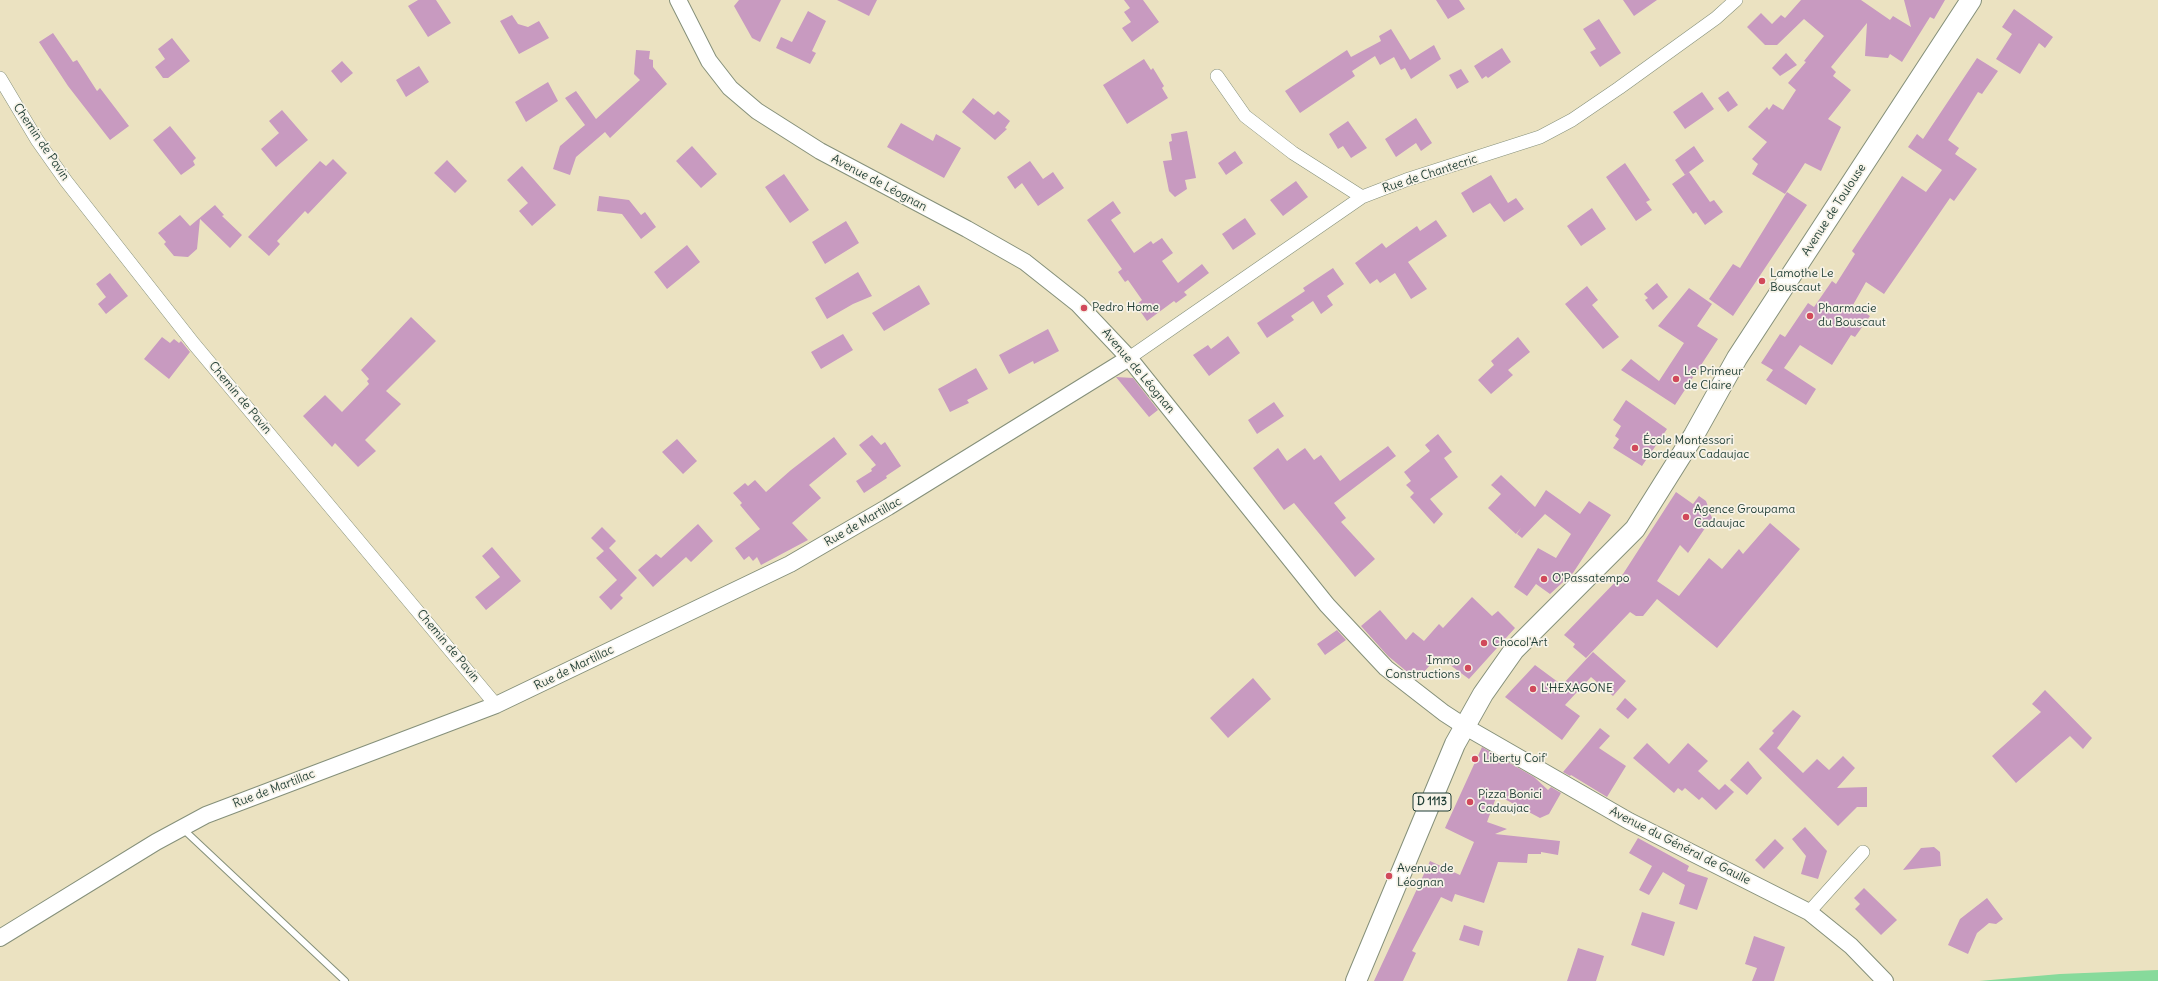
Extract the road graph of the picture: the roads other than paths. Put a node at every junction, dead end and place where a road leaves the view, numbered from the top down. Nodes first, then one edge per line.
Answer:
1 (678, 0) edge
2 (1736, 0) edge
3 (1970, 0) edge
4 (1217, 76) dead end
5 (0, 78) edge
6 (1362, 197) junction
7 (1129, 358) junction
8 (496, 705) junction
9 (1464, 726) junction
10 (182, 828) junction
11 (1863, 852) dead end
12 (1809, 912) junction
13 (0, 938) edge
14 (345, 981) edge
15 (1356, 981) edge
16 (1885, 981) edge

1 - 7 street, Avenue de Léognan
2 - 6 street, Rue de Chantecric
3 - 9 main road, Avenue de Toulouse / D 1113
4 - 6 street
5 - 8 street, Chemin de Pavin
6 - 7 street, Rue de Chantecric
7 - 8 street, Rue de Martillac
7 - 9 street, Avenue de Léognan
8 - 10 street, Rue de Martillac
9 - 12 street, Avenue du Général de Gaulle
9 - 15 main road, Avenue de Toulouse / D 1113
10 - 13 street, Rue de Martillac
10 - 14 lane
11 - 12 street
12 - 16 street, Avenue du Général de Gaulle

